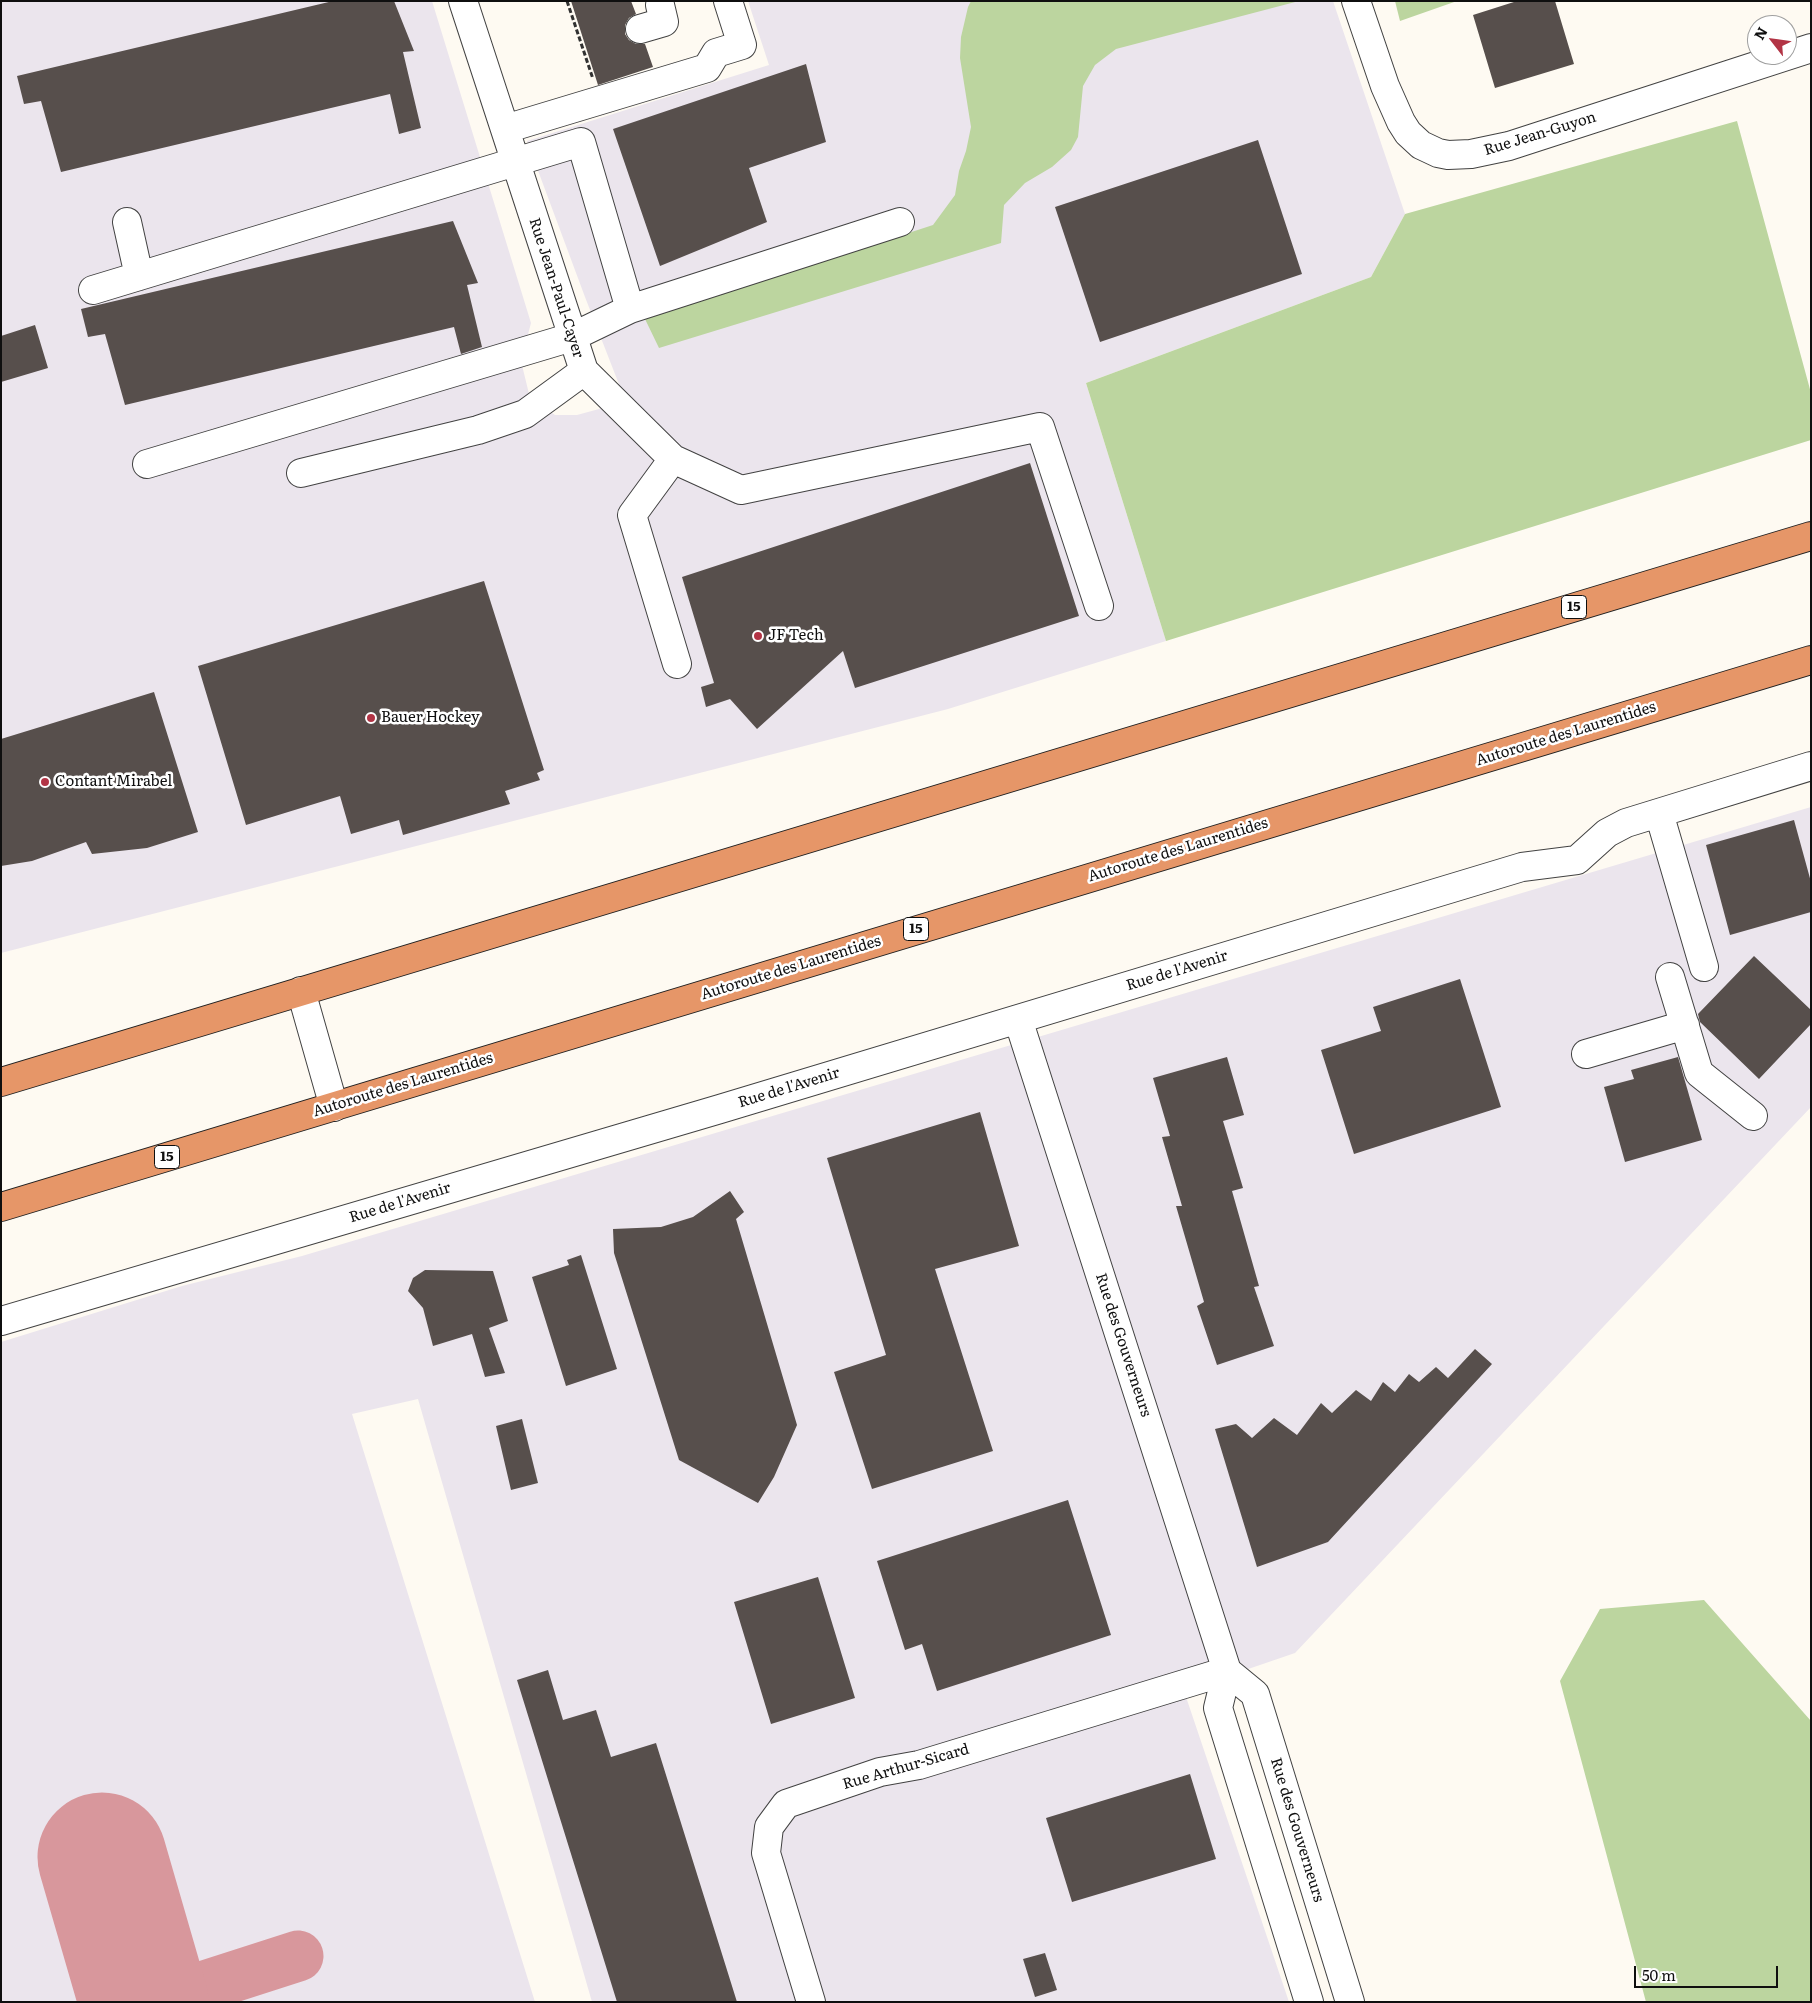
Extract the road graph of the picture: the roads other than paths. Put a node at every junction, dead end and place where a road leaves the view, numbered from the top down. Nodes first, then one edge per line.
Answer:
1 (463, 1) edge
2 (728, 1) edge
3 (1356, 1) edge
4 (660, 5) dead end
5 (640, 29) dead end
6 (1811, 48) edge
7 (505, 129) junction
8 (516, 163) junction
9 (127, 222) dead end
10 (900, 222) dead end
11 (139, 276) junction
12 (93, 290) dead end
13 (630, 308) junction
14 (572, 337) junction
15 (584, 371) junction
16 (673, 460) junction
17 (147, 464) dead end
18 (301, 474) dead end
19 (1811, 536) edge
20 (1098, 606) dead end
21 (1811, 660) edge
22 (677, 664) dead end
23 (1811, 766) edge
24 (1659, 813) junction
25 (1704, 967) dead end
26 (1670, 977) dead end
27 (301, 991) junction
28 (1018, 1019) junction
29 (1685, 1025) junction
30 (1586, 1054) dead end
31 (1, 1082) edge
32 (334, 1107) junction
33 (1753, 1116) dead end
34 (1, 1207) edge
35 (1, 1321) edge
36 (1227, 1671) junction
37 (811, 2002) edge
38 (1309, 2002) edge
39 (1350, 2002) edge

1 - 7 street, Rue Jean-Paul-Cayer
2 - 7 street
3 - 6 street, Rue Jean-Guyon
4 - 5 street
7 - 8 street, Rue Jean-Paul-Cayer
8 - 11 street
8 - 13 street
8 - 14 street, Rue Jean-Paul-Cayer
9 - 11 street
10 - 13 street
11 - 12 street
13 - 14 street
14 - 15 street, Rue Jean-Paul-Cayer
14 - 17 street
15 - 16 street
15 - 18 street, Rue Jean-Paul-Cayer
16 - 20 street
16 - 22 street
19 - 27 highway, 15
21 - 32 highway, Autoroute des Laurentides / 15
23 - 24 street
24 - 25 street
24 - 28 street, Rue de l'Avenir
26 - 29 street
27 - 31 highway, 15
27 - 32 street
28 - 35 street, Rue de l'Avenir
28 - 36 street, Rue des Gouverneurs
29 - 30 street
29 - 33 street
32 - 34 highway, Autoroute des Laurentides / 15
36 - 37 street, Rue Arthur-Sicard
36 - 38 street
36 - 39 street, Rue des Gouverneurs

